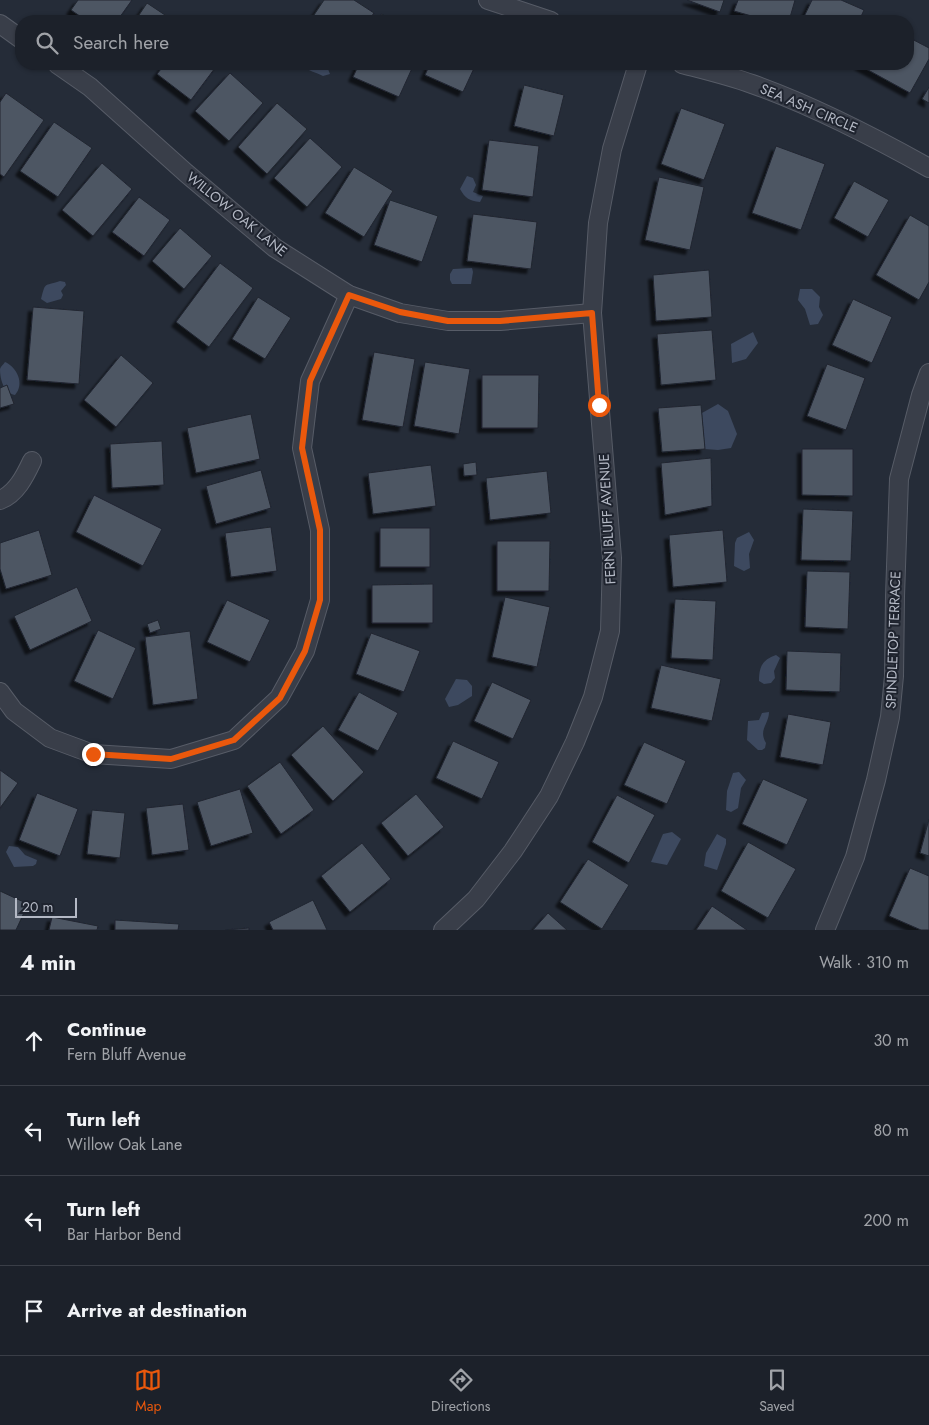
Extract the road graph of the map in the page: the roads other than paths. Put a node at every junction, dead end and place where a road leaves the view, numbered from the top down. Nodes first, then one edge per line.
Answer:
1 (488, 0) edge
2 (533, 15) edge
3 (2, 29) edge
4 (15, 36) edge
5 (66, 70) edge
6 (636, 70) edge
7 (704, 70) edge
8 (929, 168) edge
9 (349, 295) junction
10 (592, 313) junction
11 (929, 373) edge
12 (32, 461) dead end
13 (0, 500) edge
14 (0, 692) edge
15 (443, 930) edge
16 (826, 930) edge

1 - 2 street
3 - 4 street
5 - 9 street, WILLOW OAK LANE
6 - 10 street, FERN BLUFF AVENUE
7 - 8 street, SEA ASH CIRCLE
9 - 10 street, WILLOW OAK LANE
9 - 14 street
10 - 15 street, FERN BLUFF AVENUE
11 - 16 street, SPINDLETOP TERRACE
12 - 13 street

